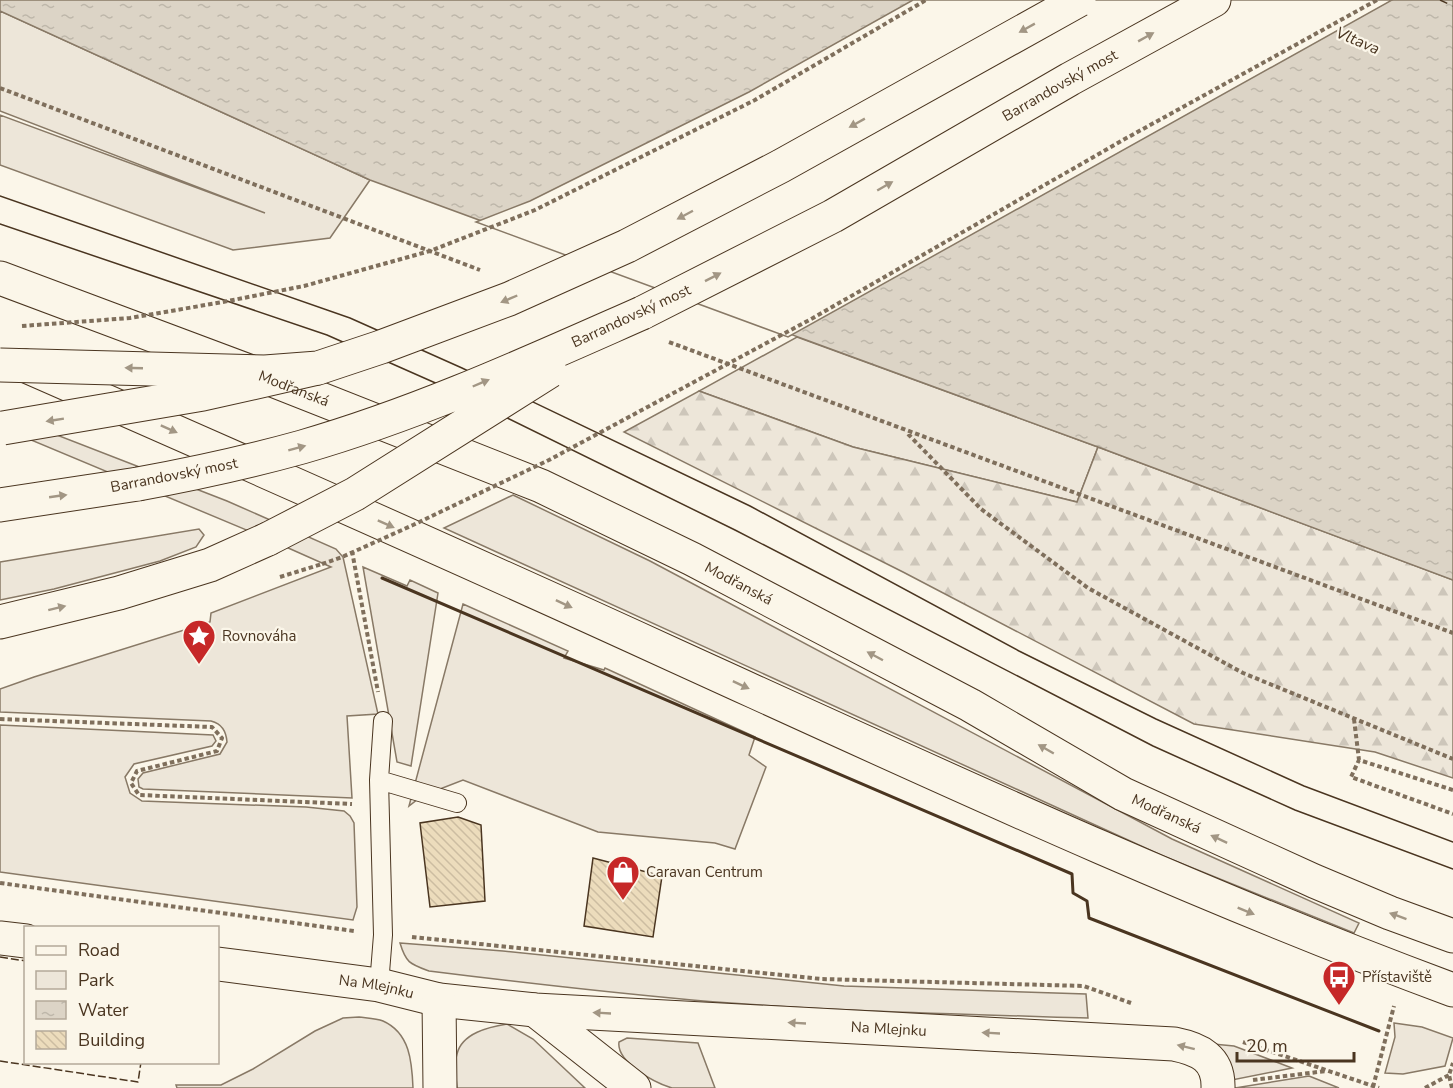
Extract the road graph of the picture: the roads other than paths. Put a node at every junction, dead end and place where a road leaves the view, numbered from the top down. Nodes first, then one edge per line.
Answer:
1 (1079, 0) edge
2 (1214, 0) edge
3 (0, 278) edge
4 (651, 326) junction
5 (6, 341) edge
6 (0, 365) edge
7 (318, 368) junction
8 (3, 428) dead end
9 (0, 505) edge
10 (0, 622) edge
11 (383, 720) road end
12 (379, 780) junction
13 (457, 803) dead end
14 (1453, 936) edge
15 (0, 938) edge
16 (24, 941) edge
17 (219, 964) edge
18 (378, 985) junction
19 (1453, 990) edge
20 (439, 1000) junction
21 (535, 1010) junction
22 (1219, 1086) edge
23 (440, 1088) edge
24 (634, 1088) edge

1 -> 7 main road, bridge
4 -> 2 main road, Barrandovský most
14 -> 3 main road, Modřanská
9 -> 4 main road, Barrandovský most, bridge
10 -> 4 main road, bridge
5 -> 19 main road
7 -> 6 main road, bridge
7 -> 8 main road, bridge
11 - 12 lane
12 - 13 lane
12 - 18 lane
15 - 16 main road
17 - 18 main road, Na Mlejnku
18 - 20 main road, Na Mlejnku
20 - 21 main road, Na Mlejnku
20 - 23 main road
22 -> 21 main road, Na Mlejnku
21 - 24 main road

